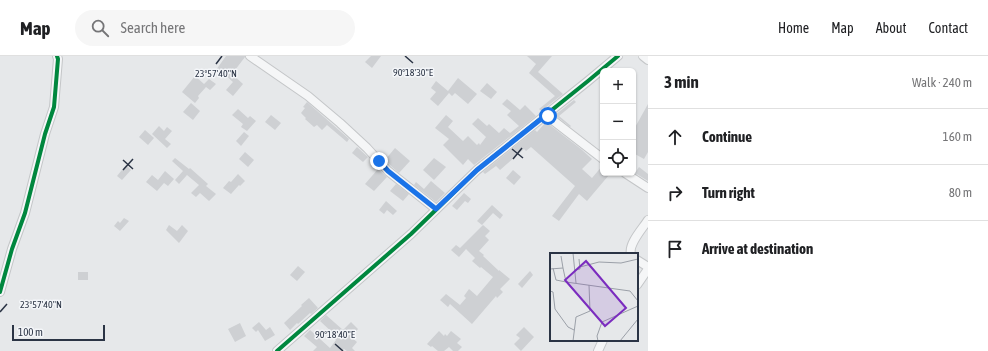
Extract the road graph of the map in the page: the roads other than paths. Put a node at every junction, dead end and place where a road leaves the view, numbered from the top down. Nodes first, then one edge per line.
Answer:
1 (57, 56) edge
2 (250, 56) edge
3 (618, 56) edge
4 (643, 56) edge
5 (648, 60) edge
6 (546, 115) junction
7 (600, 157) edge
8 (630, 176) edge
9 (648, 188) edge
10 (436, 209) junction
11 (648, 220) edge
12 (631, 253) edge
13 (638, 261) edge
14 (648, 268) edge
15 (638, 283) edge
16 (0, 292) edge
17 (603, 341) edge
18 (277, 351) edge
19 (598, 351) edge

1 - 16 street
2 - 10 street
3 - 6 street
4 - 5 street
6 - 7 street
6 - 10 street
8 - 9 street
10 - 18 street
11 - 12 street
13 - 14 street
14 - 15 street
17 - 19 street

